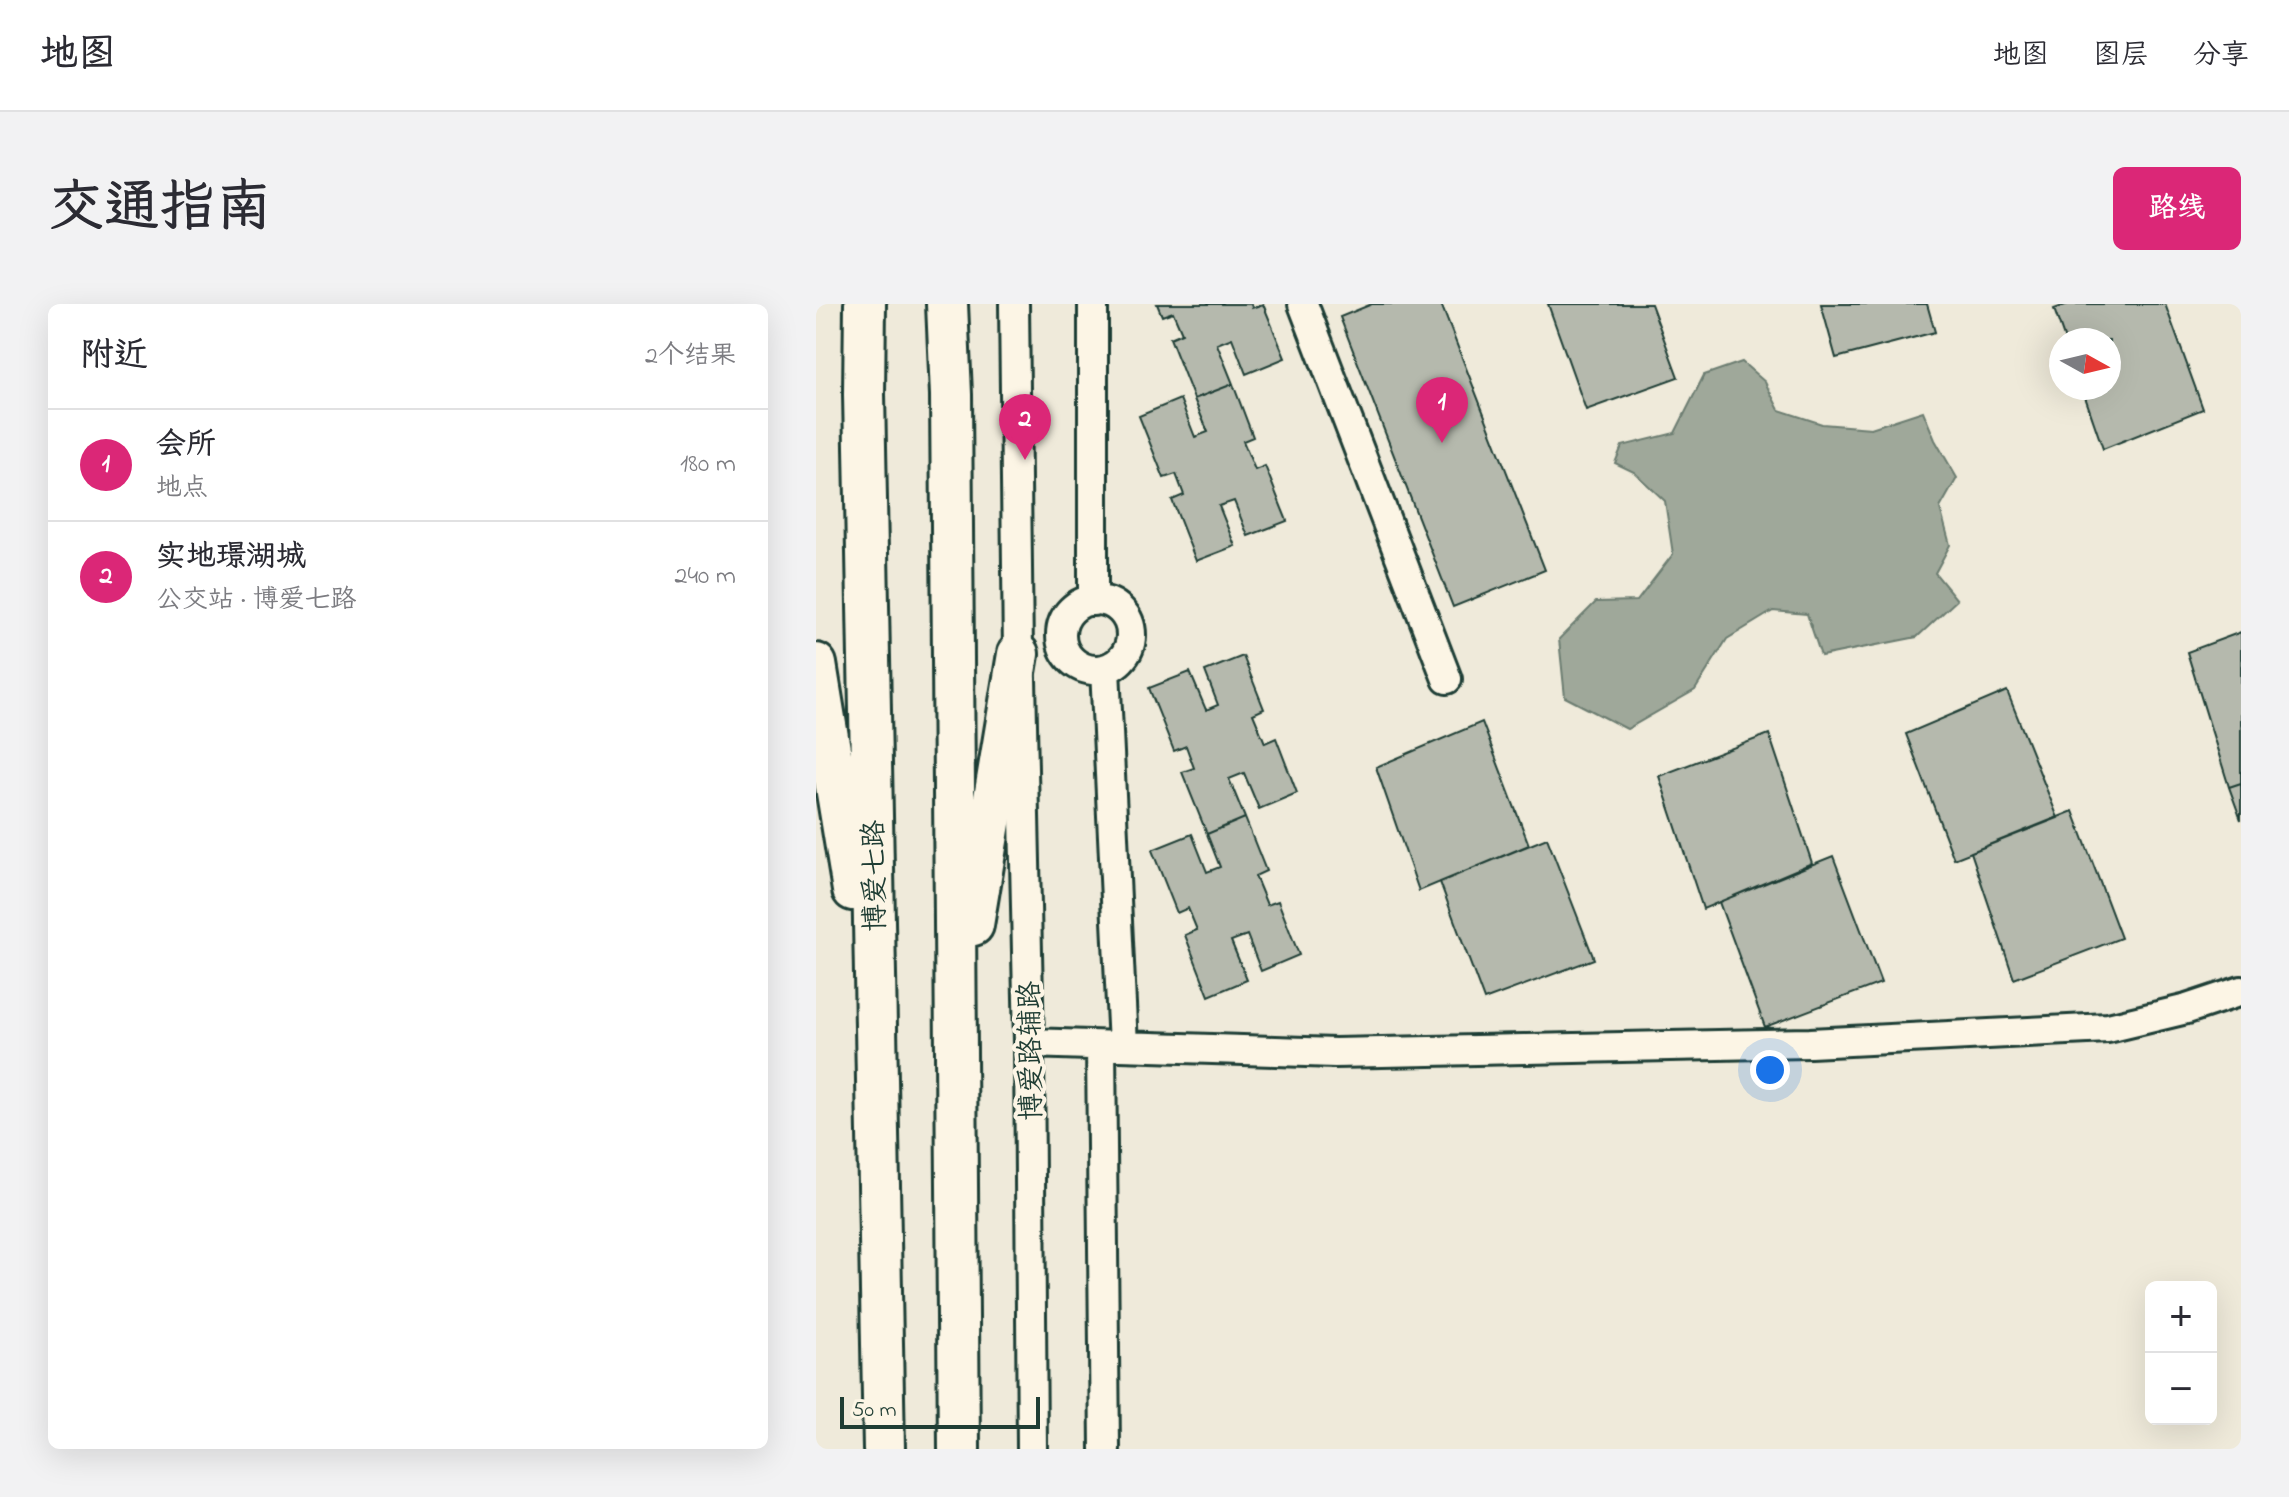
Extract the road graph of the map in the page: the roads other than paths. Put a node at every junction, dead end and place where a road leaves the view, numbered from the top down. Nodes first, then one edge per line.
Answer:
1 (865, 304) edge
2 (947, 304) edge
3 (1014, 304) edge
4 (1093, 304) edge
5 (1303, 304) edge
6 (1093, 601) junction
7 (1062, 638) junction
8 (1018, 654) junction
9 (816, 664) edge
10 (1105, 669) junction
11 (1447, 679) dead end
12 (2241, 991) edge
13 (955, 1031) junction
14 (876, 1032) junction
15 (1029, 1043) junction
16 (1112, 1046) junction
17 (884, 1449) edge
18 (959, 1449) edge
19 (1032, 1449) edge
20 (1105, 1449) edge

1 - 14 highway, 博爱七路
2 - 13 highway
3 - 8 street, 博爱路辅路
4 - 6 street
5 - 11 street
6 - 7 street
6 - 10 street
7 - 8 street
7 - 10 street
8 - 13 highway
8 - 15 street, 博爱路辅路
9 - 14 highway
10 - 16 street
12 - 16 street
13 - 18 highway
14 - 17 highway, 博爱七路
15 - 16 street
15 - 19 street, 博爱路辅路
16 - 20 street

